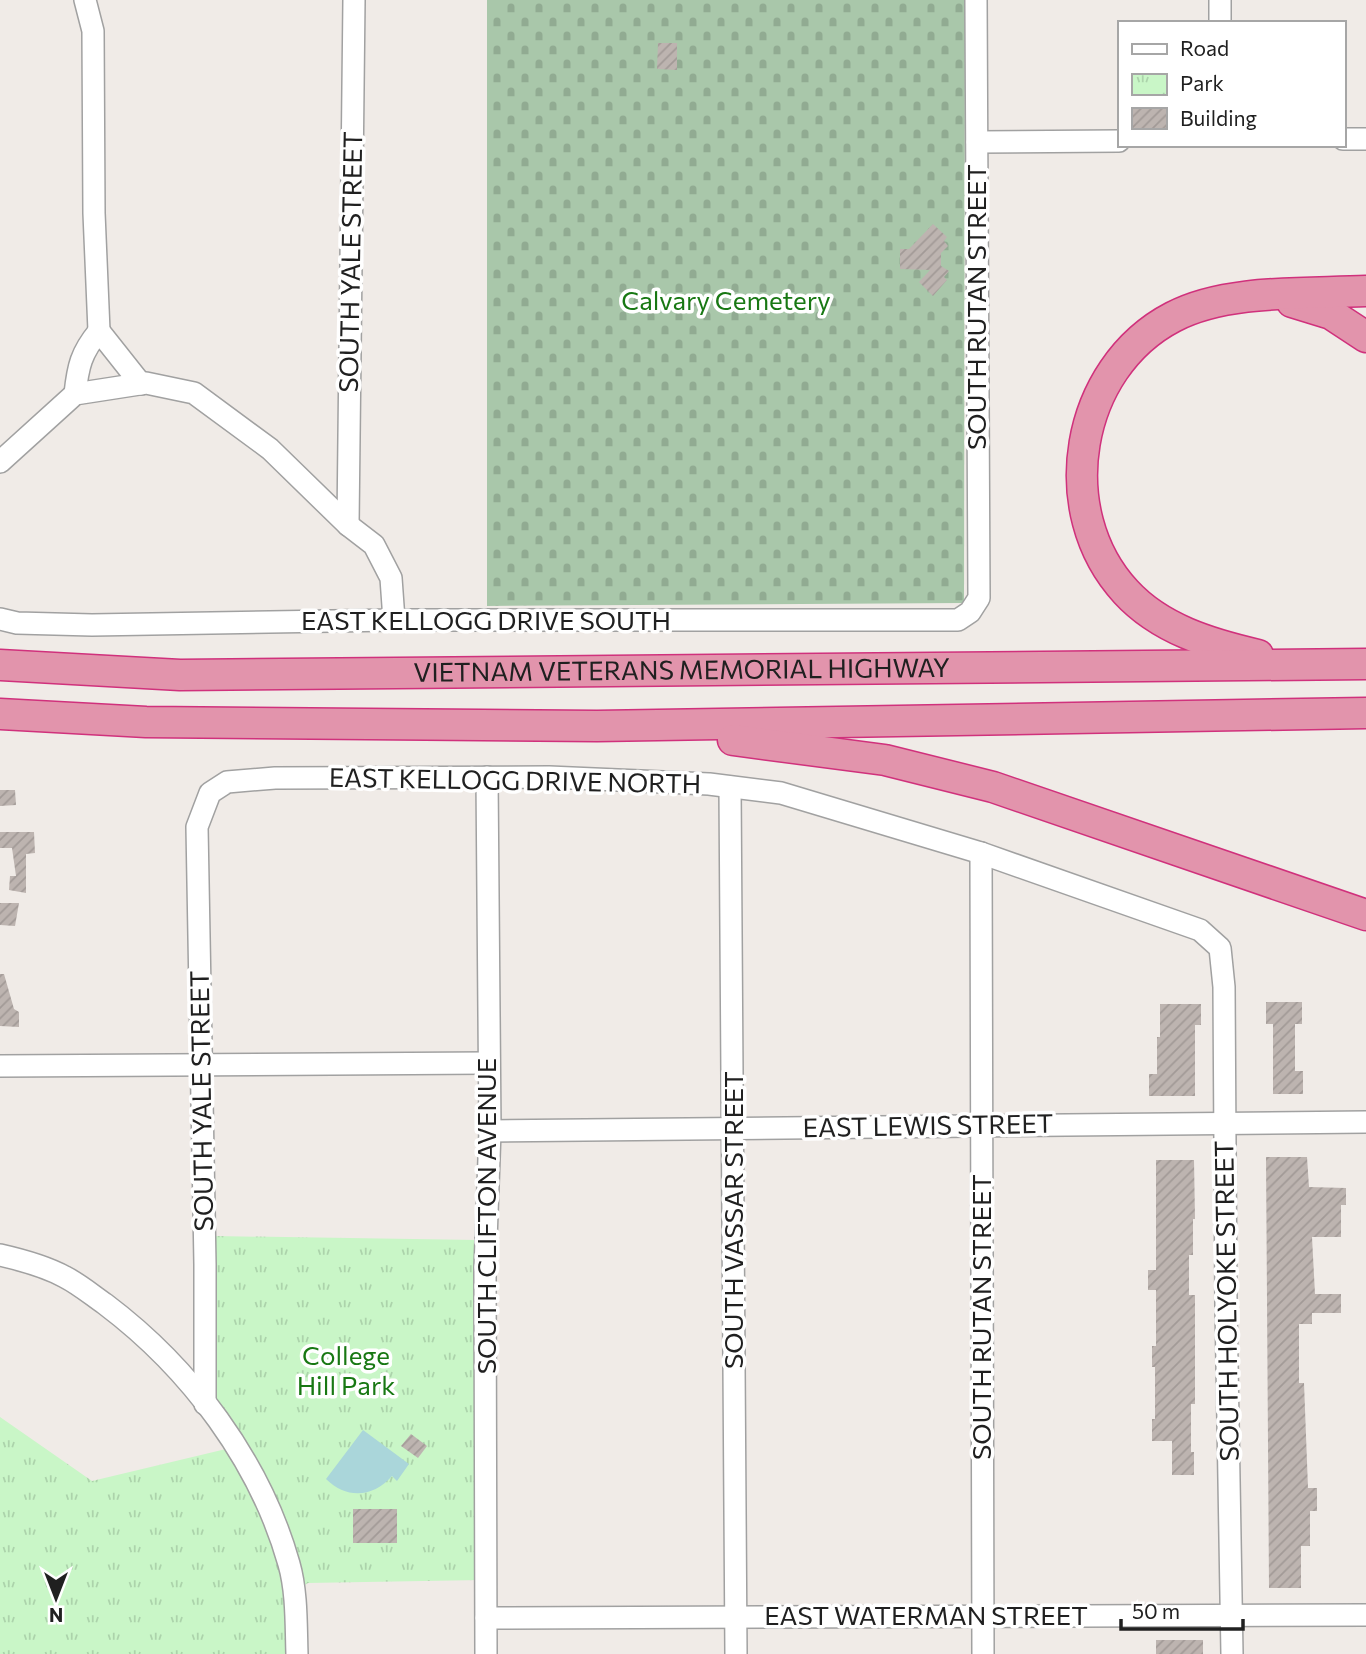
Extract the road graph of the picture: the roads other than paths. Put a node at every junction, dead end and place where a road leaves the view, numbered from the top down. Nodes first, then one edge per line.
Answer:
1 (85, 0) edge
2 (354, 0) edge
3 (976, 0) edge
4 (1220, 0) edge
5 (1220, 21) edge
6 (1345, 139) edge
7 (1366, 139) edge
8 (1118, 141) edge
9 (977, 142) junction
10 (1366, 291) edge
11 (1260, 296) junction
12 (99, 331) junction
13 (1366, 337) edge
14 (141, 384) junction
15 (75, 394) junction
16 (0, 462) edge
17 (348, 525) junction
18 (970, 612) joint
19 (0, 619) edge
20 (394, 620) junction
21 (1296, 663) junction
22 (0, 664) edge
23 (1366, 664) edge
24 (1366, 713) edge
25 (0, 714) edge
26 (597, 726) junction
27 (487, 778) junction
28 (730, 787) junction
29 (208, 800) joint
30 (981, 853) junction
31 (1366, 915) edge
32 (1220, 948) joint
33 (488, 1063) junction
34 (0, 1066) edge
35 (200, 1066) junction
36 (1366, 1122) edge
37 (1225, 1123) junction
38 (981, 1125) junction
39 (733, 1128) junction
40 (489, 1131) junction
41 (0, 1255) edge
42 (205, 1404) junction
43 (1231, 1615) junction
44 (1366, 1615) edge
45 (983, 1616) junction
46 (736, 1617) junction
47 (486, 1618) junction
48 (297, 1654) edge
49 (486, 1654) edge
50 (736, 1654) edge
51 (983, 1654) edge
52 (1232, 1654) edge

1 - 12 street
2 - 17 street, SOUTH YALE STREET
3 - 9 street, SOUTH RUTAN STREET
4 - 5 street
6 - 7 street
8 - 9 street
9 - 18 street, SOUTH RUTAN STREET
10 - 11 highway
11 - 13 highway
11 - 21 highway
12 - 14 street
12 - 15 street
14 - 15 street
14 - 17 street
15 - 16 street
17 - 20 street
18 - 20 street, EAST KELLOGG DRIVE SOUTH
19 - 20 street, EAST KELLOGG DRIVE SOUTH
21 - 22 highway, VIETNAM VETERANS MEMORIAL HIGHWAY
21 - 23 highway, VIETNAM VETERANS MEMORIAL HIGHWAY
24 - 26 highway, VIETNAM VETERANS MEMORIAL HIGHWAY
25 - 26 highway, VIETNAM VETERANS MEMORIAL HIGHWAY
26 - 31 highway
27 - 28 street, EAST KELLOGG DRIVE NORTH
27 - 29 street, EAST KELLOGG DRIVE NORTH
27 - 33 street, SOUTH CLIFTON AVENUE
28 - 30 street, EAST KELLOGG DRIVE NORTH
28 - 39 street, SOUTH VASSAR STREET
29 - 35 street, SOUTH YALE STREET
30 - 32 street, EAST KELLOGG DRIVE NORTH
30 - 38 street, SOUTH RUTAN STREET
32 - 37 street, SOUTH HOLYOKE STREET
33 - 35 street
33 - 40 street, SOUTH CLIFTON AVENUE
34 - 35 street
35 - 42 street, SOUTH YALE STREET
36 - 37 street, EAST LEWIS STREET
37 - 38 street, EAST LEWIS STREET
37 - 43 street, SOUTH HOLYOKE STREET
38 - 39 street, EAST LEWIS STREET
38 - 45 street, SOUTH RUTAN STREET
39 - 40 street, EAST LEWIS STREET
39 - 46 street, SOUTH VASSAR STREET
40 - 47 street, SOUTH CLIFTON AVENUE
41 - 42 street
42 - 48 street
43 - 44 street, EAST WATERMAN STREET
43 - 45 street, EAST WATERMAN STREET
43 - 52 street, SOUTH HOLYOKE STREET
45 - 46 street, EAST WATERMAN STREET
45 - 51 street, SOUTH RUTAN STREET
46 - 47 street, EAST WATERMAN STREET
46 - 50 street, SOUTH VASSAR STREET
47 - 49 street, SOUTH CLIFTON AVENUE

